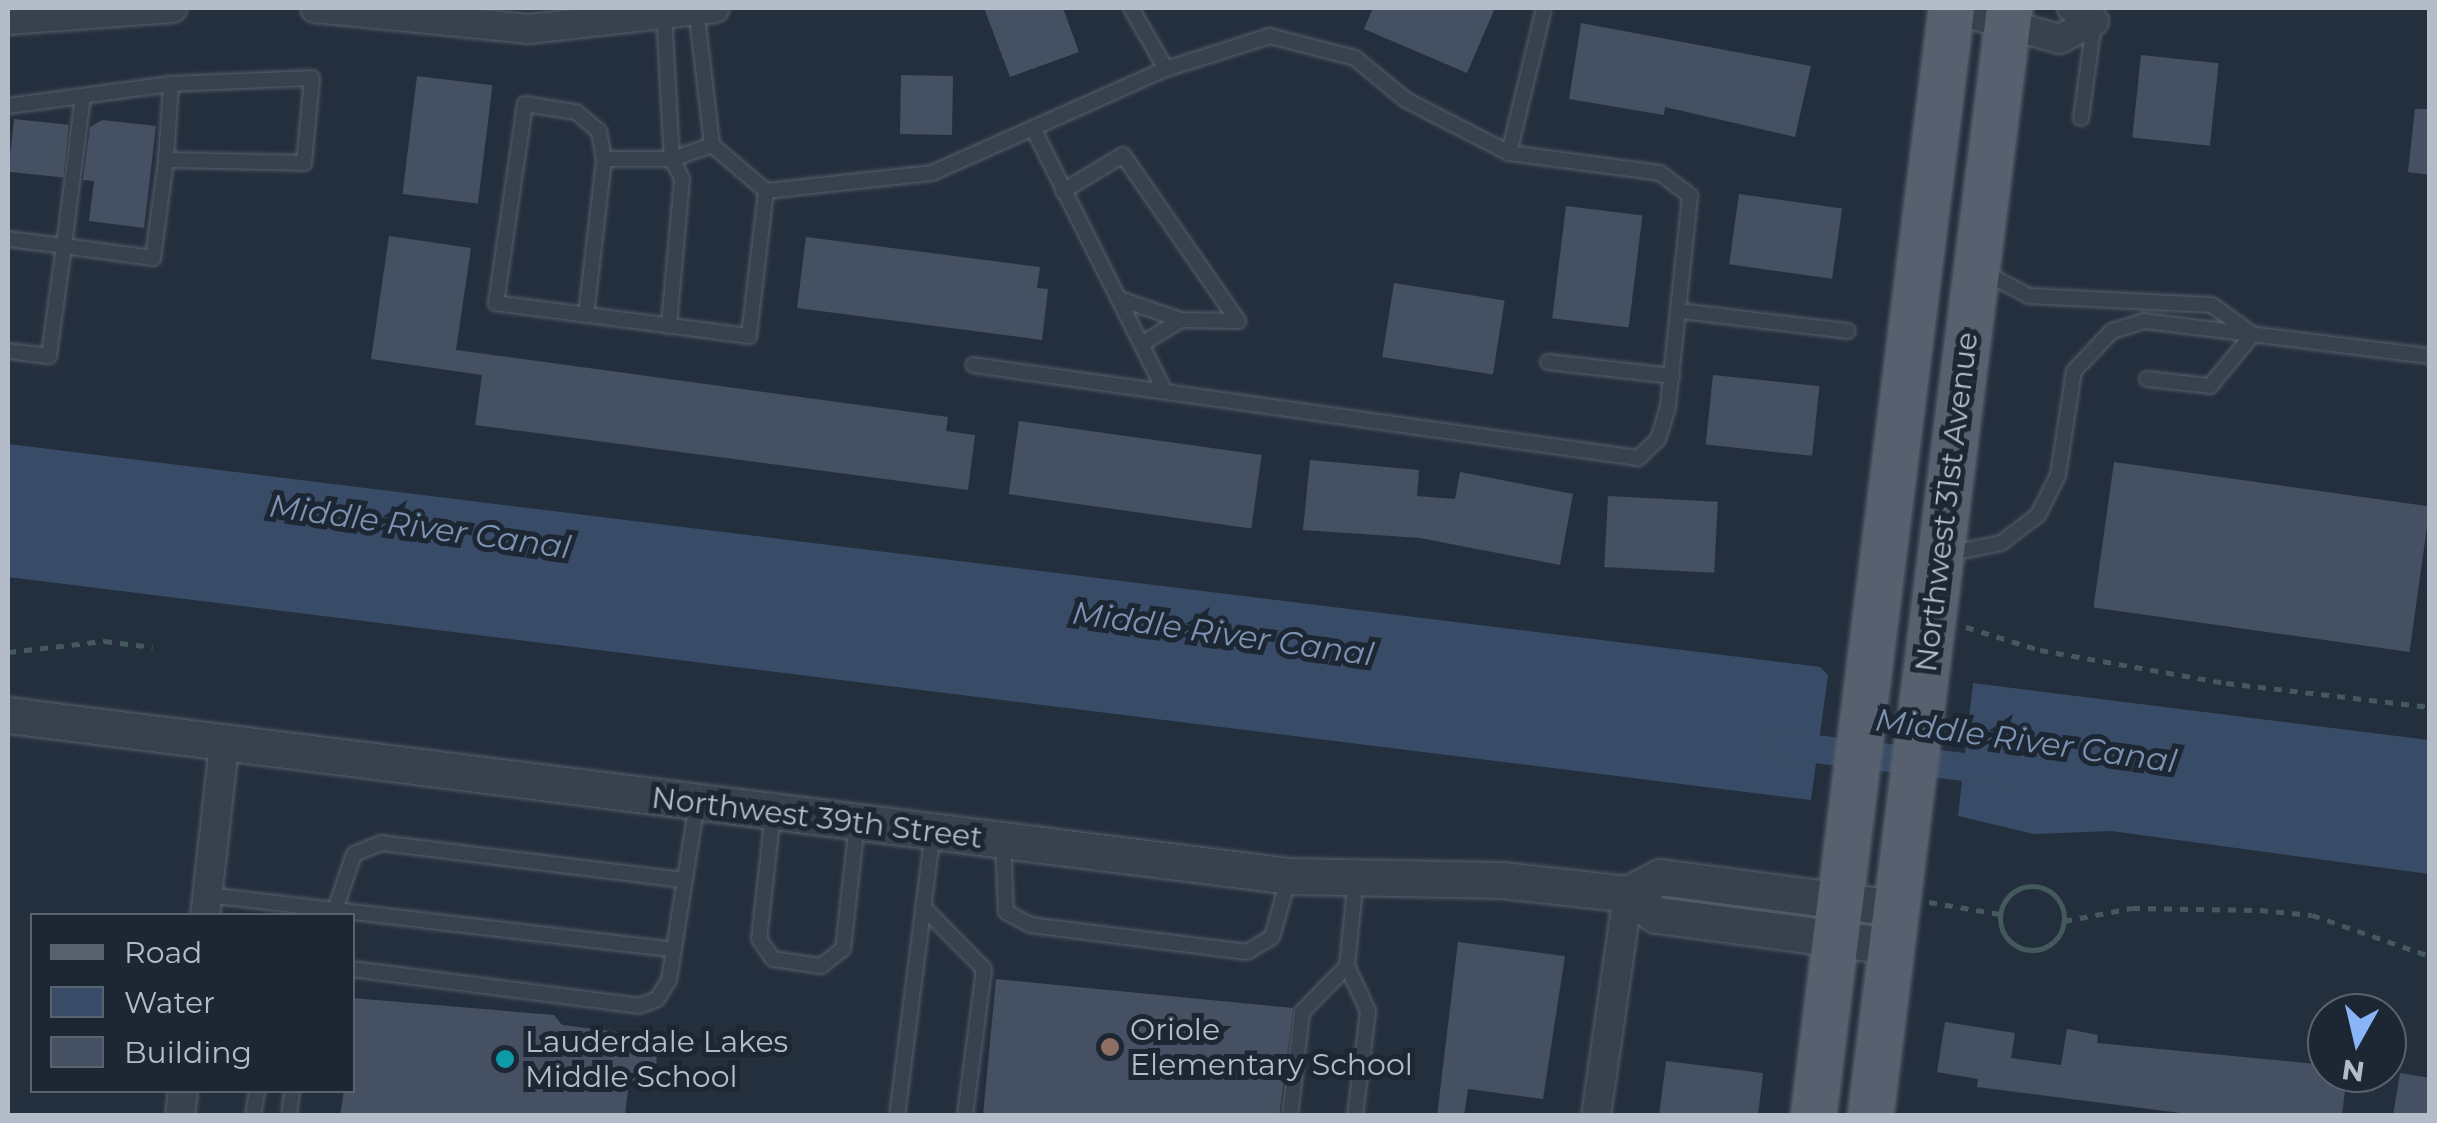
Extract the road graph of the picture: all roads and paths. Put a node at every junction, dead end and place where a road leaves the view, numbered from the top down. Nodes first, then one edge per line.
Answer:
1 (172, 8) edge
2 (314, 8) edge
3 (1132, 8) edge
4 (1950, 8) edge
5 (702, 9) edge
6 (664, 12) edge
7 (1544, 12) dead end
8 (2087, 12) edge
9 (62, 13) edge
10 (21, 16) edge
11 (2008, 17) edge
12 (1166, 69) junction
13 (172, 84) junction
14 (83, 96) junction
15 (8, 106) edge
16 (2081, 118) dead end
17 (1034, 132) junction
18 (712, 145) junction
19 (1509, 153) junction
20 (672, 159) junction
21 (166, 160) junction
22 (604, 160) junction
23 (766, 191) junction
24 (1064, 192) junction
25 (8, 239) edge
26 (64, 246) junction
27 (1976, 264) junction
28 (1123, 300) junction
29 (1680, 311) junction
30 (586, 315) junction
31 (1181, 320) junction
32 (669, 326) junction
33 (1848, 331) dead end
34 (2253, 334) junction
35 (1145, 342) junction
36 (8, 351) edge
37 (2430, 356) edge
38 (1548, 362) dead end
39 (973, 365) dead end
40 (1672, 376) junction
41 (2147, 378) dead end
42 (1162, 386) junction
43 (1939, 556) junction
44 (1932, 622) junction
45 (153, 647) dead end
46 (8, 652) edge
47 (2430, 708) edge
48 (8, 716) edge
49 (224, 747) junction
50 (698, 803) junction
51 (774, 812) junction
52 (858, 822) junction
53 (933, 832) junction
54 (1003, 840) junction
55 (1289, 876) junction
56 (1356, 877) junction
57 (684, 880) junction
58 (1628, 894) junction
59 (206, 905) edge
60 (926, 909) junction
61 (320, 913) edge
62 (334, 913) edge
63 (2000, 914) junction
64 (355, 916) edge
65 (1895, 917) junction
66 (1838, 920) junction
67 (2064, 922) junction
68 (673, 950) junction
69 (2430, 956) edge
70 (1347, 966) junction
71 (355, 968) edge
72 (897, 1116) edge
73 (965, 1116) edge
74 (1290, 1116) edge
75 (1356, 1116) edge
76 (1596, 1116) edge
77 (1813, 1116) edge
78 (1870, 1116) edge

1 - 9 street
2 - 6 street
3 - 12 lane
4 - 11 street
4 - 66 main road, Northwest 31st Avenue
5 - 6 street
5 - 18 lane
6 - 20 lane
7 - 19 lane
8 - 11 street
8 - 16 lane
9 - 10 street
11 - 27 main road, Northwest 31st Avenue
12 - 17 lane
12 - 19 lane
13 - 14 lane
13 - 21 lane
13 - 21 lane
14 - 15 lane
14 - 26 lane
17 - 23 lane
17 - 24 lane
18 - 20 lane
18 - 23 lane
19 - 29 lane
20 - 22 lane
20 - 32 lane
21 - 26 lane
22 - 30 lane
22 - 30 lane
23 - 32 lane
24 - 28 lane
24 - 31 lane
25 - 26 lane
26 - 36 lane
27 - 34 lane
27 - 43 main road, Northwest 31st Avenue
28 - 31 lane
28 - 35 lane
29 - 33 lane
29 - 40 lane
30 - 32 lane
31 - 35 lane
34 - 37 lane
34 - 41 lane
34 - 43 lane
35 - 42 lane
38 - 40 lane
39 - 42 lane
40 - 42 lane
43 - 44 main road, Northwest 31st Avenue
44 - 47 path
44 - 65 main road, Northwest 31st Avenue
45 - 46 path
48 - 49 street, Northwest 39th Street
49 - 50 street, Northwest 39th Street
49 - 59 street
50 - 51 street, Northwest 39th Street
50 - 57 lane
51 - 52 street, Northwest 39th Street
51 - 52 lane
52 - 53 street, Northwest 39th Street
53 - 54 street, Northwest 39th Street
53 - 60 lane
54 - 55 street, Northwest 39th Street
54 - 55 lane
55 - 56 street, Northwest 39th Street
56 - 58 street, Northwest 39th Street
56 - 70 lane
57 - 62 lane
57 - 68 lane
58 - 66 street, Northwest 39th Street
58 - 76 street
59 - 61 lane
60 - 72 lane
60 - 73 lane
63 - 65 path
63 - 67 path
63 - 67 path
64 - 68 lane
65 - 66 street, Northwest 39th Street
65 - 78 main road, Northwest 31st Avenue
66 - 77 main road, Northwest 31st Avenue
67 - 69 path
68 - 71 lane
70 - 74 lane
70 - 75 lane

